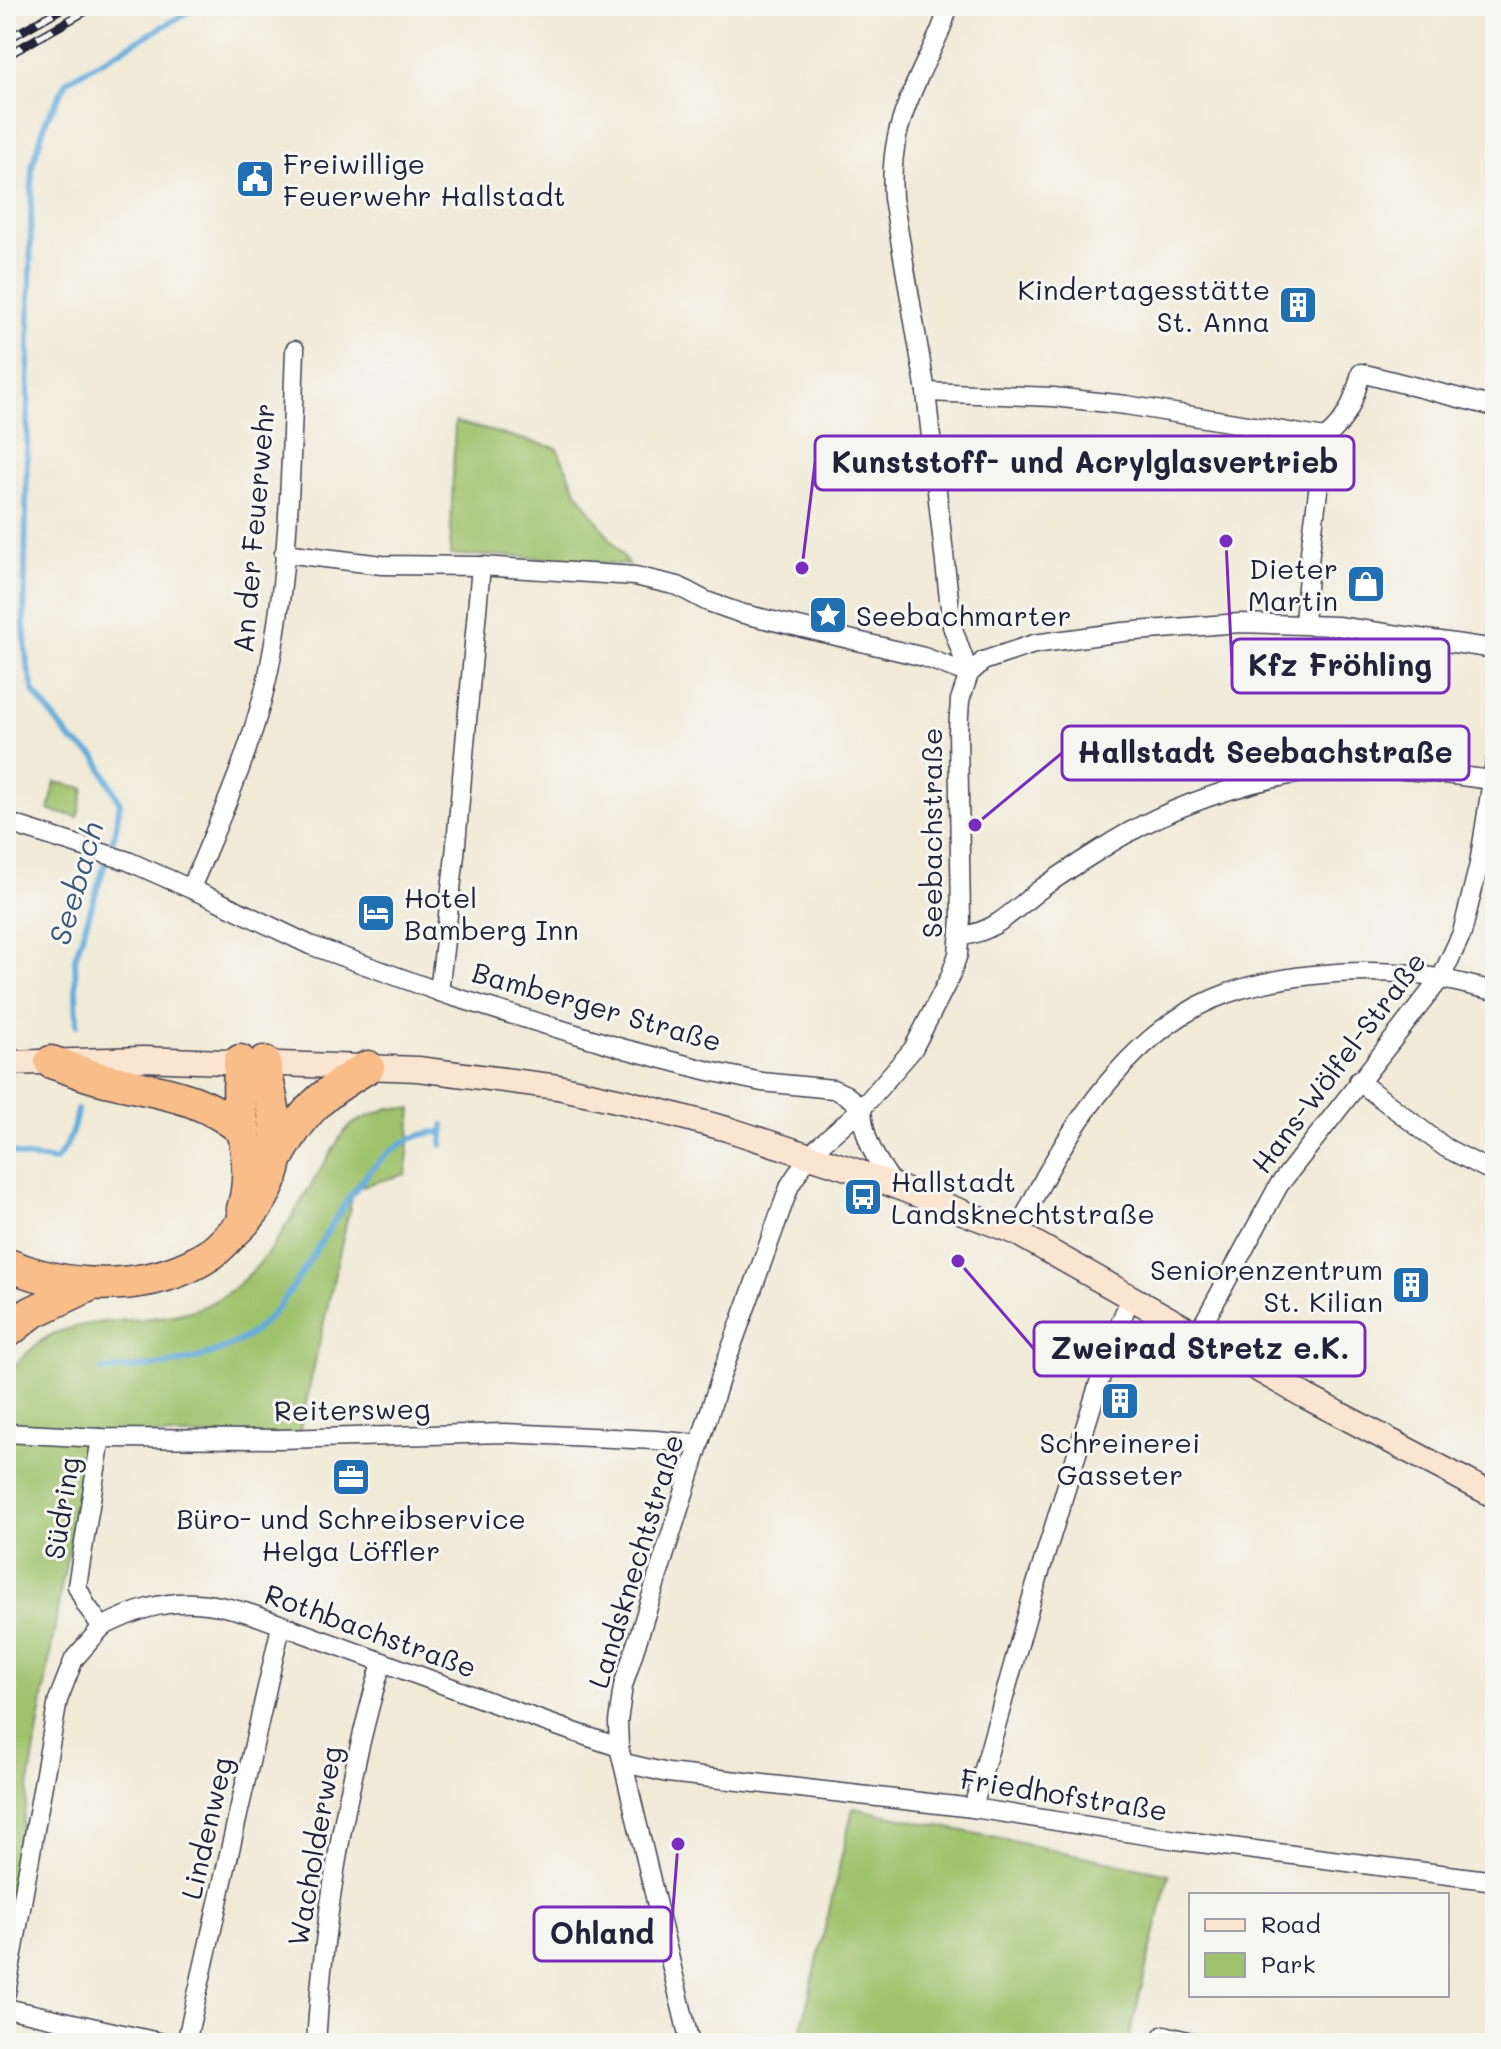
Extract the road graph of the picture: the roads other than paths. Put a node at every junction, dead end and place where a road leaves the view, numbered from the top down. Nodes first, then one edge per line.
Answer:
1 (948, 6) edge
2 (295, 350) dead end
3 (926, 392) junction
4 (1495, 407) edge
5 (1325, 438) junction
6 (284, 553) junction
7 (481, 566) junction
8 (1304, 623) junction
9 (1495, 649) edge
10 (969, 674) junction
11 (1494, 771) edge
12 (6, 822) edge
13 (191, 888) junction
14 (960, 936) junction
15 (1441, 978) junction
16 (1495, 991) edge
17 (439, 992) junction
18 (51, 1062) junction
19 (252, 1062) junction
20 (6, 1063) edge
21 (368, 1067) junction
22 (1358, 1081) junction
23 (862, 1108) junction
24 (244, 1131) junction
25 (810, 1154) junction
26 (276, 1160) junction
27 (1495, 1173) edge
28 (894, 1185) junction
29 (1017, 1233) junction
30 (229, 1237) junction
31 (6, 1264) edge
32 (92, 1284) junction
33 (1130, 1298) junction
34 (6, 1333) edge
35 (1197, 1335) junction
36 (6, 1433) edge
37 (101, 1438) junction
38 (698, 1444) junction
39 (1495, 1496) edge
40 (281, 1626) junction
41 (102, 1627) junction
42 (382, 1662) junction
43 (621, 1755) junction
44 (973, 1808) junction
45 (1495, 1881) edge
46 (6, 1993) edge
47 (6, 2008) edge
48 (163, 2043) edge
49 (186, 2043) edge
50 (316, 2043) edge
51 (690, 2043) edge
52 (1162, 2043) edge
53 (1195, 2043) edge

1 - 3 street
2 - 6 street, An der Feuerwehr
3 - 5 street
3 - 10 street
4 - 5 street
5 - 8 street
6 - 7 street
6 - 13 street, An der Feuerwehr
7 - 10 street
7 - 17 street
8 - 9 street
8 - 10 street
10 - 14 street, Seebachstraße
11 - 14 street
11 - 15 street, Hans-Wölfel-Straße
12 - 13 street, Bamberger Straße
13 - 17 street, Bamberger Straße
14 - 23 street, Seebachstraße
15 - 16 street
15 - 22 street, Hans-Wölfel-Straße
15 - 29 street
17 - 23 street, Bamberger Straße
18 - 19 main road
18 - 20 main road
18 - 24 highway
19 - 21 main road
19 - 24 highway
19 - 26 highway
21 - 25 main road
21 - 26 highway
22 - 27 street
22 - 35 street, Hans-Wölfel-Straße
23 - 25 street, Seebachstraße
23 - 28 street
24 - 30 highway
25 - 28 main road
25 - 38 street, Landsknechtstraße
26 - 30 highway
28 - 29 main road
29 - 33 main road
30 - 32 highway
31 - 32 highway
32 - 34 highway
33 - 35 main road
33 - 44 street
35 - 39 main road
36 - 37 street, Reitersweg
37 - 38 street, Reitersweg
37 - 41 street, Südring
38 - 43 street, Landsknechtstraße
40 - 41 street, Rothbachstraße
40 - 42 street, Rothbachstraße
40 - 49 street, Lindenweg
41 - 46 street
42 - 43 street, Rothbachstraße
42 - 50 street, Wacholderweg
43 - 44 street, Friedhofstraße
43 - 51 street, Landsknechtstraße
44 - 45 street, Friedhofstraße
47 - 48 street
52 - 53 street

